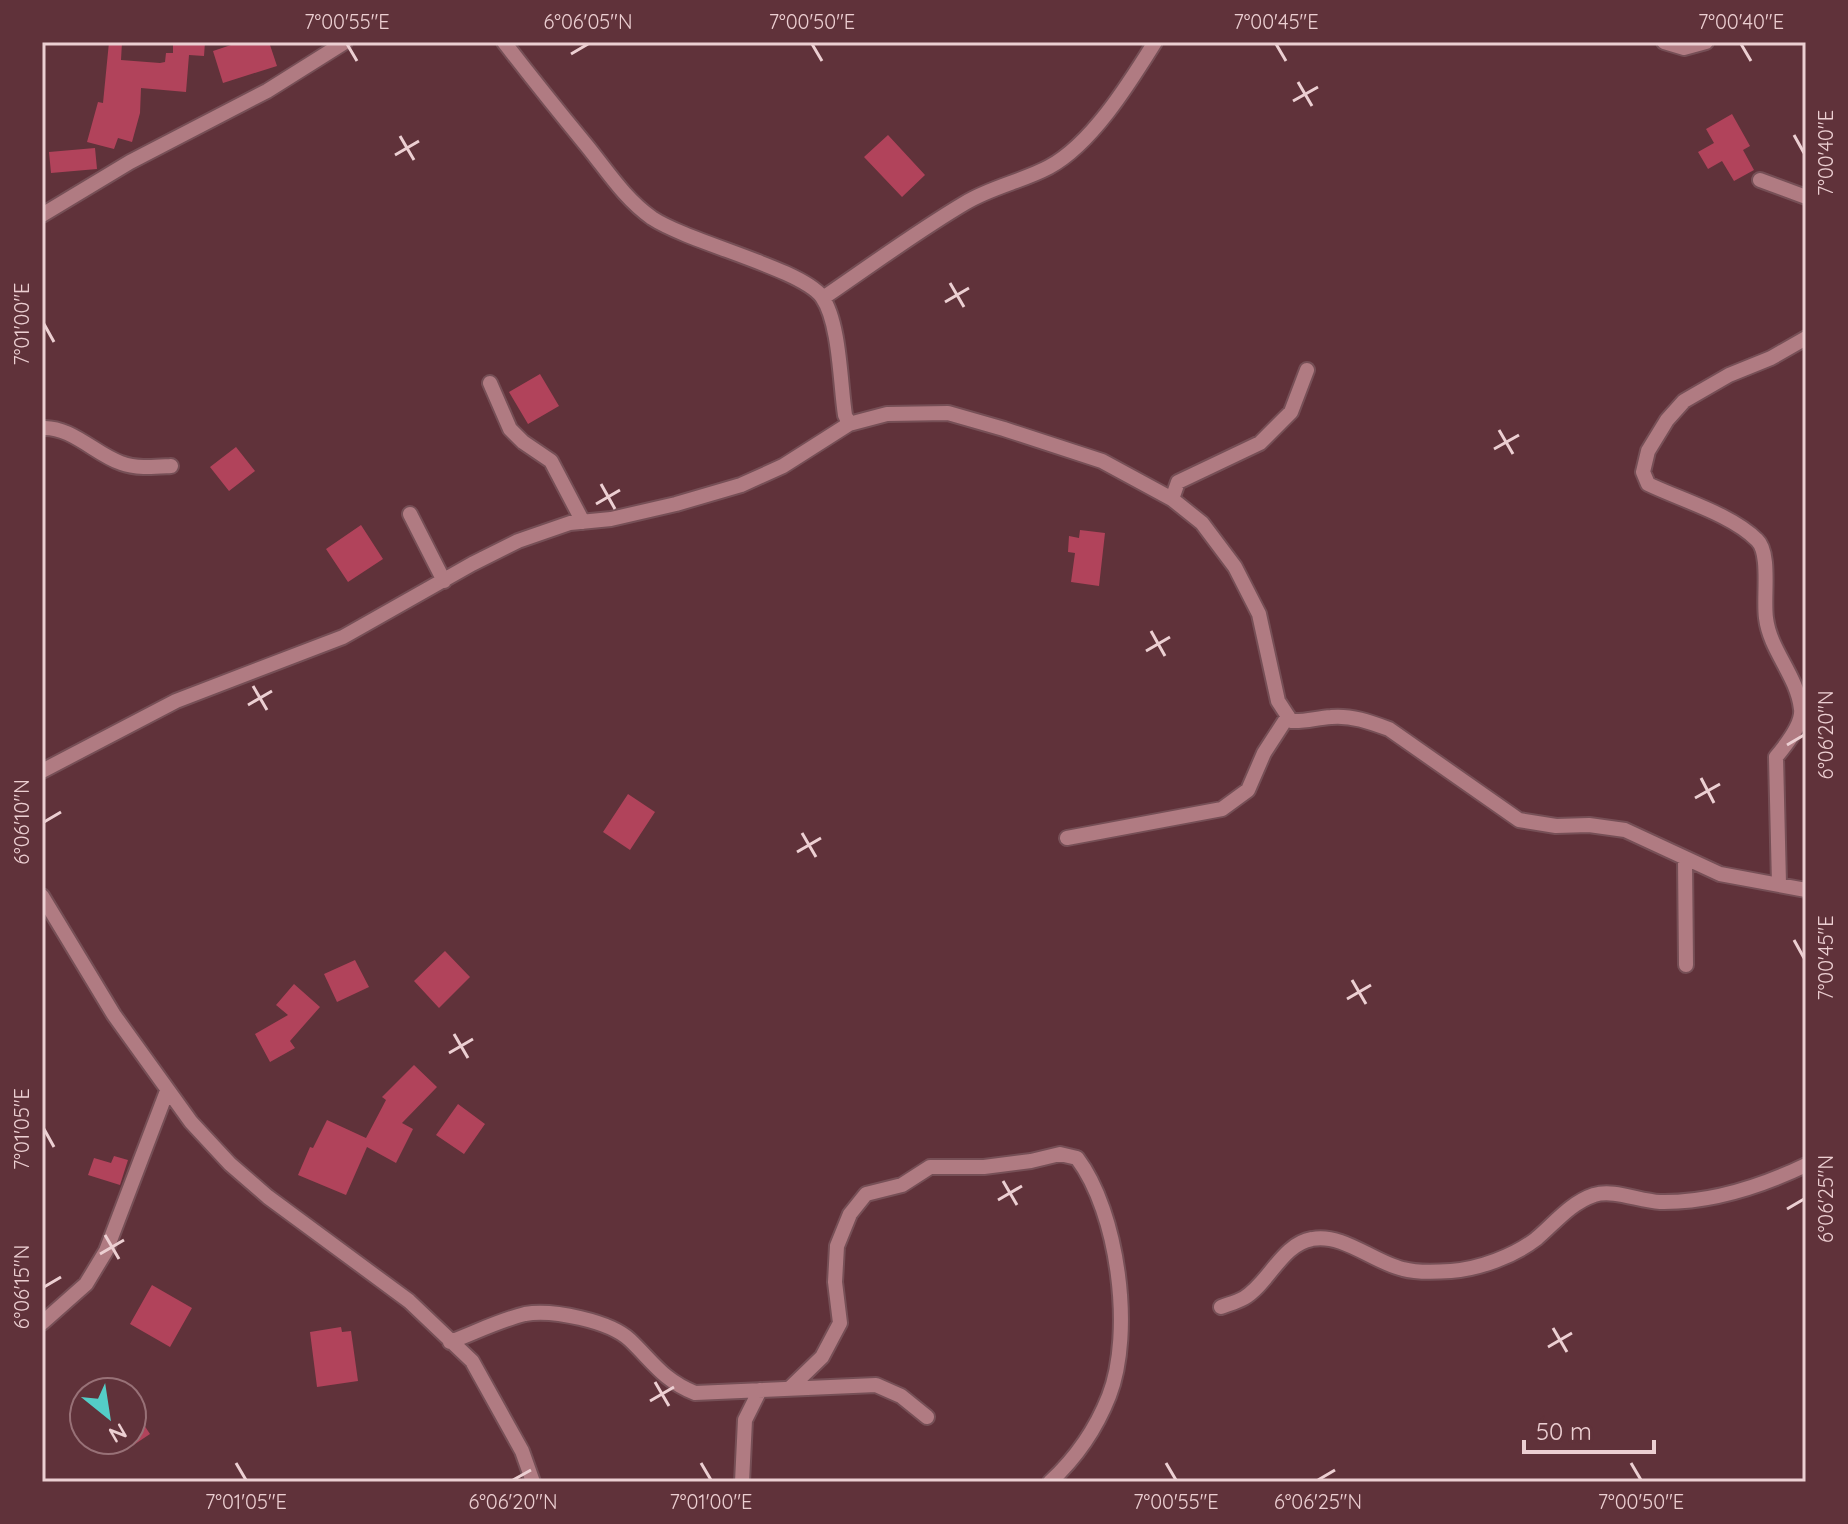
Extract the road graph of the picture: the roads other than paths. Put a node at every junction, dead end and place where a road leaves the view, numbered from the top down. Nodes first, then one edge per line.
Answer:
1 (345, 42) edge
2 (504, 42) edge
3 (1155, 42) edge
4 (1664, 42) edge
5 (1706, 42) edge
6 (1760, 180) dead end
7 (1806, 197) edge
8 (42, 215) edge
9 (823, 298) junction
10 (1806, 338) edge
11 (1307, 370) dead end
12 (490, 383) dead end
13 (849, 424) junction
14 (42, 428) edge
15 (171, 466) dead end
16 (1172, 499) junction
17 (410, 514) dead end
18 (583, 522) junction
19 (444, 581) junction
20 (1288, 716) junction
21 (42, 771) edge
22 (1067, 838) dead end
23 (1685, 859) junction
24 (1779, 884) junction
25 (1806, 890) edge
26 (42, 896) edge
27 (1686, 965) dead end
28 (167, 1091) junction
29 (1806, 1165) edge
30 (1221, 1307) dead end
31 (42, 1323) edge
32 (450, 1342) junction
33 (790, 1388) junction
34 (760, 1390) junction
35 (927, 1417) dead end
36 (533, 1482) edge
37 (742, 1482) edge
38 (1050, 1482) edge

1 - 8 street
2 - 9 street
3 - 9 street
4 - 5 street
6 - 7 street
9 - 13 street
10 - 24 street
11 - 16 street
12 - 18 street
13 - 16 street
13 - 18 street
14 - 15 street
16 - 20 street
17 - 19 street
18 - 19 street
19 - 21 street
20 - 22 street
20 - 23 street
23 - 24 street
23 - 27 street
24 - 25 street
26 - 28 street
28 - 31 street
28 - 32 street
29 - 30 street
32 - 34 street
32 - 36 street
33 - 34 street
33 - 35 street
33 - 38 street
34 - 37 street

